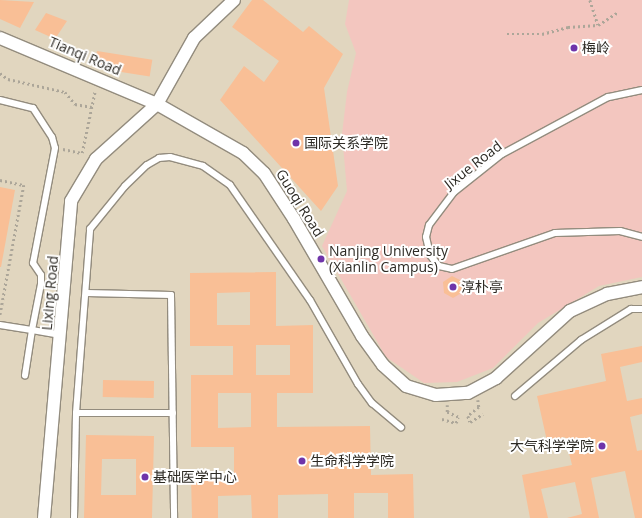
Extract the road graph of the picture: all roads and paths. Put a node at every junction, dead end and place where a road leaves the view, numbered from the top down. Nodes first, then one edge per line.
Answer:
1 (234, 0) edge
2 (590, 0) edge
3 (618, 12) dead end
4 (598, 25) junction
5 (507, 34) dead end
6 (0, 38) edge
7 (0, 73) edge
8 (642, 90) edge
9 (0, 100) edge
10 (157, 104) junction
11 (55, 148) junction
12 (0, 180) edge
13 (642, 237) edge
14 (642, 287) edge
15 (87, 293) junction
16 (642, 309) edge
17 (0, 319) edge
18 (0, 325) edge
19 (32, 330) junction
20 (62, 335) junction
21 (25, 375) dead end
22 (474, 390) junction
23 (445, 394) junction
24 (515, 396) dead end
25 (76, 413) junction
26 (173, 413) junction
27 (483, 414) dead end
28 (442, 419) dead end
29 (401, 427) dead end
30 (44, 518) edge
31 (74, 518) edge
32 (174, 518) edge

1 - 10 street, Lixing Road
2 - 4 path
3 - 4 path
4 - 5 path
6 - 10 street, Tianqi Road
7 - 11 path
8 - 13 lane, Jixue Road
9 - 11 lane
10 - 20 street, Lixing Road
10 - 23 street, Guoqi Road
11 - 19 lane
12 - 17 path
14 - 22 street, Guoqi Road
15 - 25 lane
15 - 26 lane
15 - 29 lane
16 - 24 lane
18 - 19 lane
19 - 20 lane
19 - 21 lane
20 - 30 street, Lixing Road
22 - 23 street, Guoqi Road
22 - 27 path
23 - 28 path
25 - 26 lane
25 - 31 lane
26 - 32 lane

